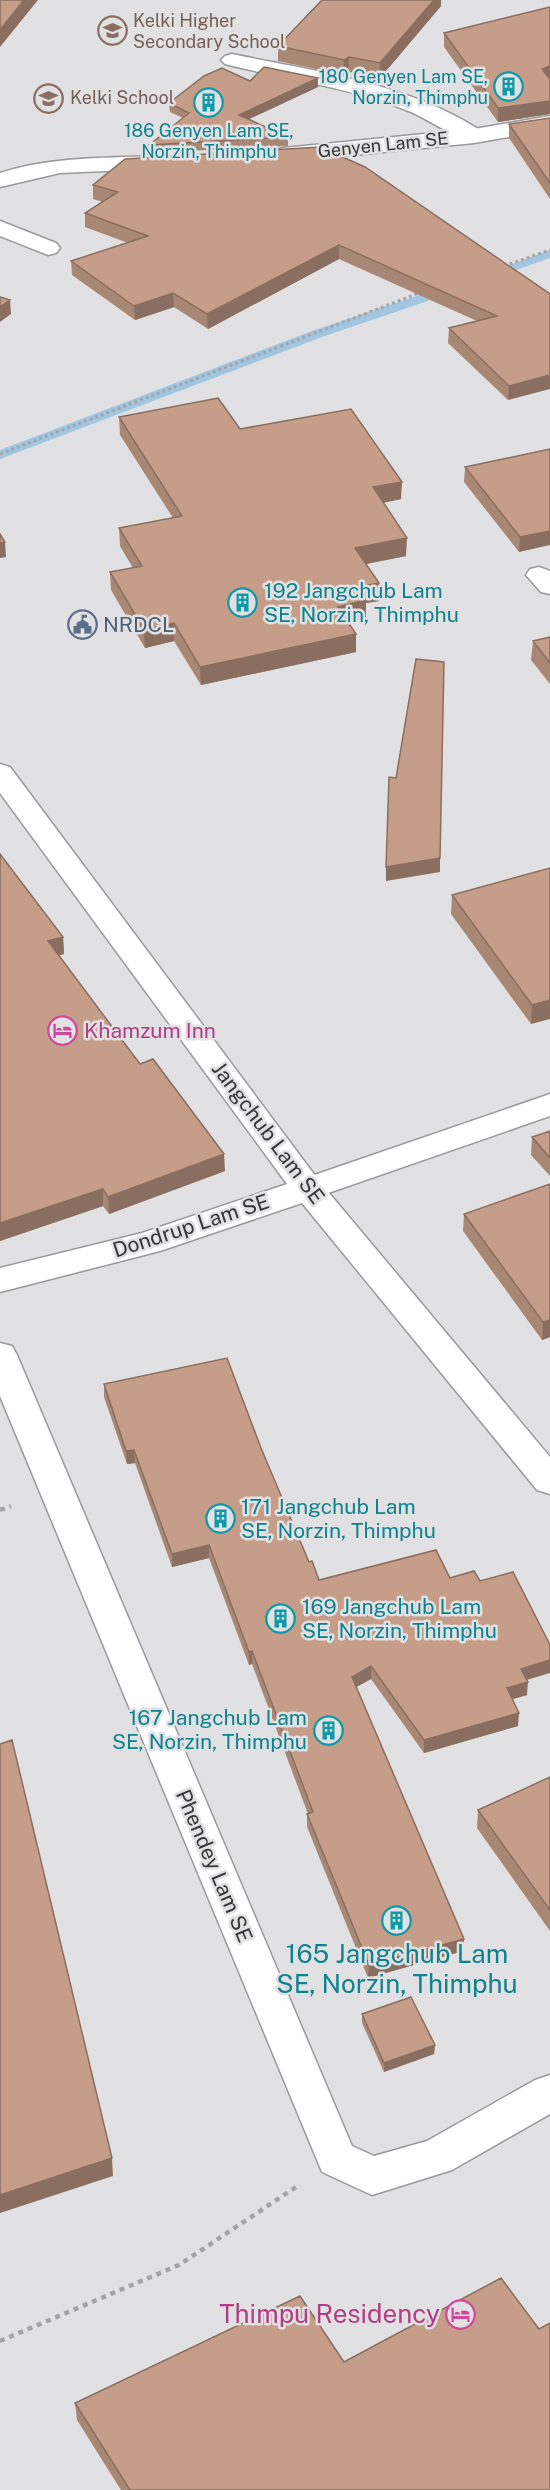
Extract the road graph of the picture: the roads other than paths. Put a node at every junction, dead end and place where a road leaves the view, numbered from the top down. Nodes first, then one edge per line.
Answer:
1 (232, 60) dead end
2 (550, 123) edge
3 (474, 136) junction
4 (261, 157) edge
5 (184, 162) edge
6 (0, 180) edge
7 (0, 228) edge
8 (48, 248) dead end
9 (0, 773) edge
10 (550, 1105) edge
11 (308, 1189) junction
12 (0, 1280) edge
13 (0, 1355) edge
14 (550, 1481) edge
15 (550, 2093) edge

1 - 3 street
2 - 3 street, Genyen Lam SE
3 - 4 street, Genyen Lam SE
5 - 6 street
7 - 8 street
9 - 11 street, Jangchub Lam SE
10 - 11 street, Dondrup Lam SE
11 - 12 street, Dondrup Lam SE
11 - 14 street, Jangchub Lam SE
13 - 15 street, Phendey Lam SE

